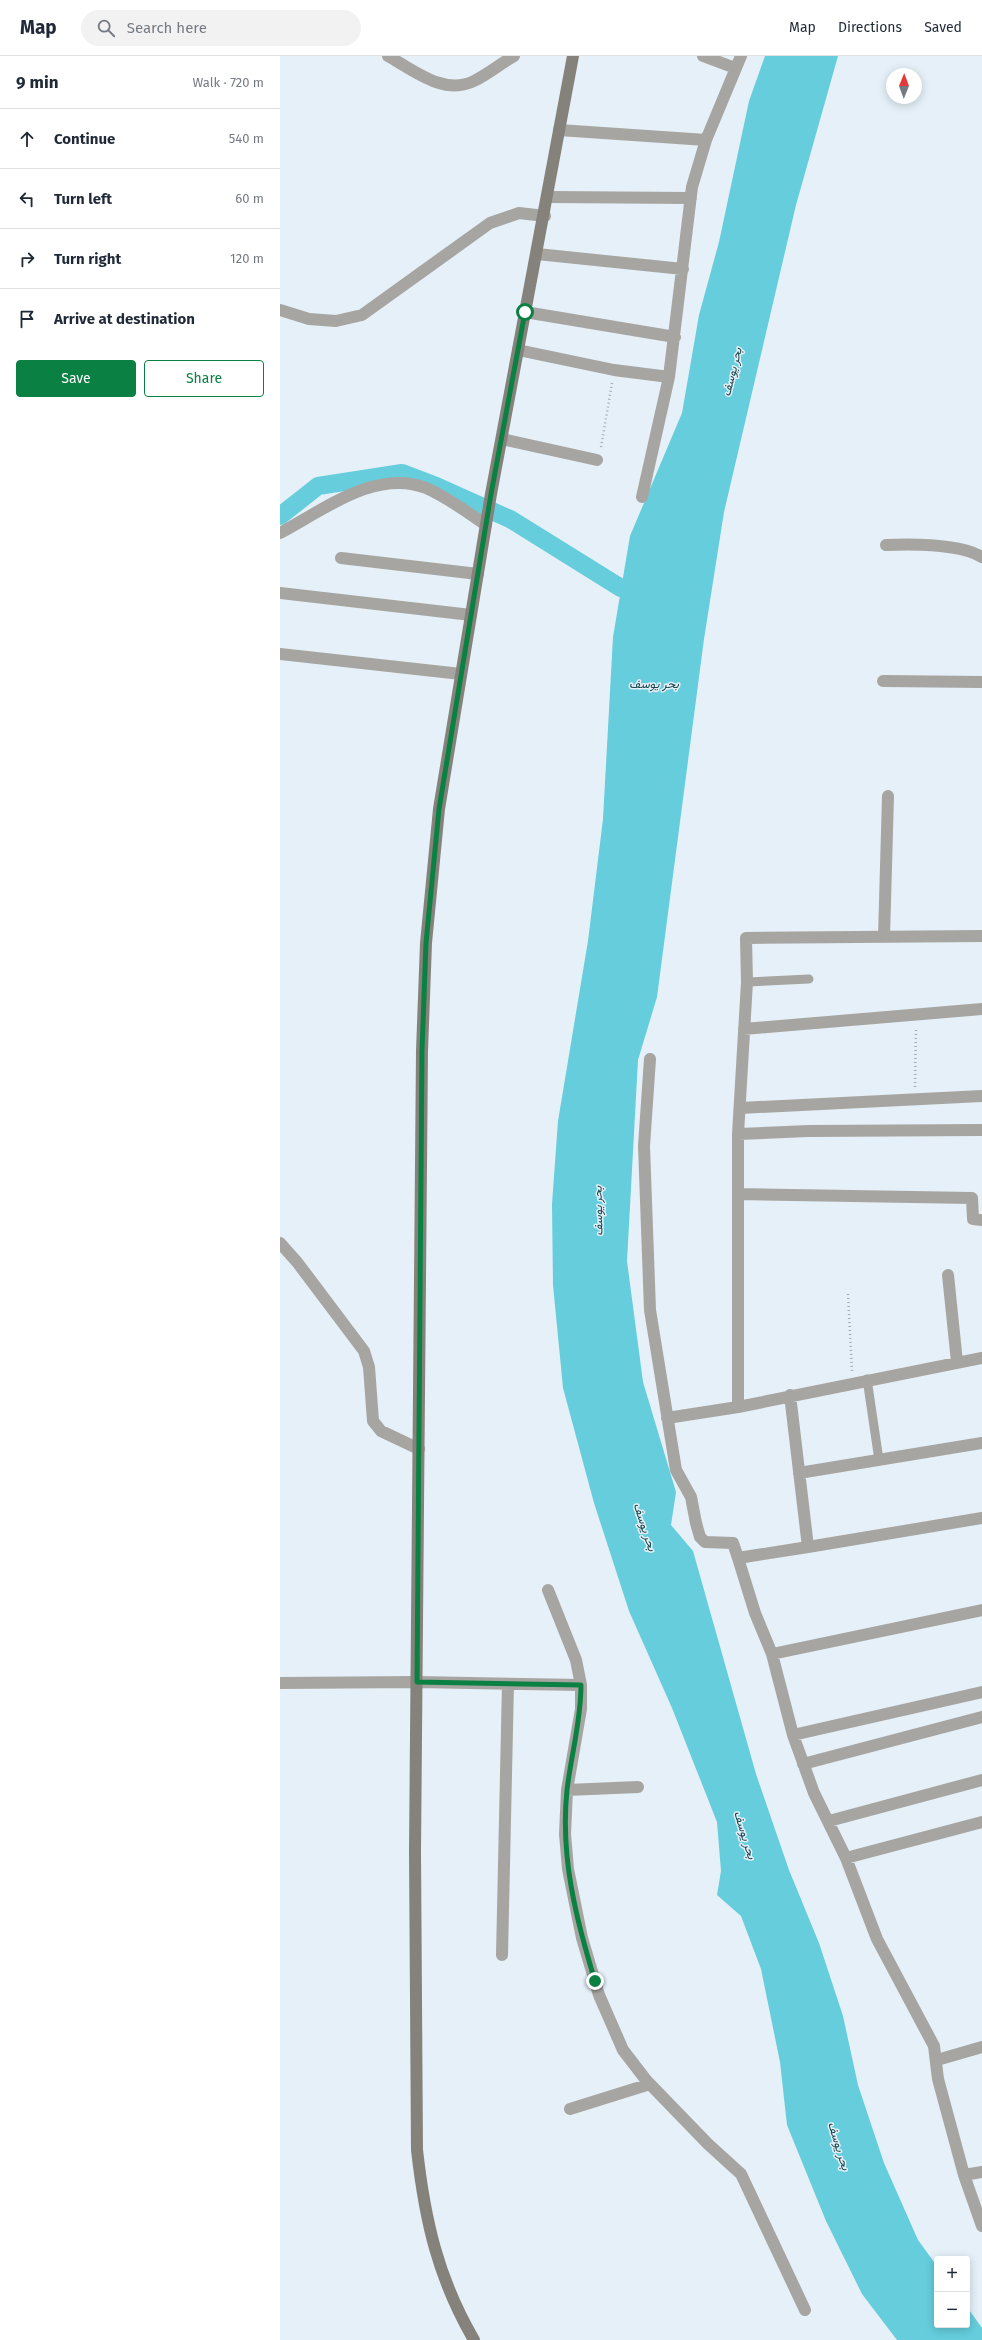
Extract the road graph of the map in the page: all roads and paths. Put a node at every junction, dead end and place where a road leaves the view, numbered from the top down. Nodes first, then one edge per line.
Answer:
1 (388, 56) edge
2 (514, 56) edge
3 (573, 56) edge
4 (703, 56) edge
5 (741, 56) edge
6 (735, 68) junction
7 (559, 130) junction
8 (706, 140) junction
9 (548, 197) junction
10 (691, 198) junction
11 (545, 216) junction
12 (537, 254) junction
13 (683, 269) junction
14 (280, 310) edge
15 (525, 312) junction
16 (675, 337) junction
17 (518, 350) junction
18 (614, 370) junction
19 (669, 377) junction
20 (502, 439) junction
21 (597, 460) joint
22 (642, 497) dead end
23 (486, 522) junction
24 (280, 533) edge
25 (886, 545) dead end
26 (982, 557) edge
27 (342, 558) dead end
28 (478, 574) junction
29 (280, 593) edge
30 (471, 614) junction
31 (280, 654) edge
32 (462, 674) junction
33 (883, 681) dead end
34 (982, 682) edge
35 (888, 796) dead end
36 (982, 936) edge
37 (884, 937) junction
38 (809, 979) dead end
39 (747, 982) junction
40 (982, 1009) edge
41 (916, 1015) junction
42 (744, 1029) junction
43 (650, 1059) dead end
44 (982, 1096) edge
45 (914, 1100) junction
46 (740, 1108) junction
47 (982, 1130) edge
48 (738, 1134) junction
49 (738, 1194) junction
50 (982, 1220) edge
51 (280, 1243) edge
52 (948, 1275) dead end
53 (848, 1294) dead end
54 (982, 1358) edge
55 (957, 1362) junction
56 (867, 1379) junction
57 (853, 1382) junction
58 (790, 1395) junction
59 (738, 1407) junction
60 (667, 1418) junction
61 (982, 1443) edge
62 (419, 1449) junction
63 (879, 1460) junction
64 (799, 1473) junction
65 (982, 1518) edge
66 (808, 1547) junction
67 (738, 1558) junction
68 (548, 1590) dead end
69 (982, 1610) edge
70 (772, 1654) junction
71 (417, 1682) junction
72 (280, 1683) edge
73 (508, 1684) junction
74 (581, 1685) junction
75 (982, 1692) edge
76 (982, 1717) edge
77 (793, 1735) junction
78 (803, 1764) junction
79 (982, 1780) edge
80 (638, 1787) dead end
81 (567, 1790) junction
82 (829, 1821) junction
83 (982, 1822) edge
84 (846, 1858) junction
85 (502, 1955) dead end
86 (982, 2047) edge
87 (937, 2060) junction
88 (650, 2084) junction
89 (570, 2109) dead end
90 (982, 2172) edge
91 (964, 2175) junction
92 (982, 2226) edge
93 (805, 2310) dead end
94 (474, 2340) edge

1 - 2 street
3 - 7 street
4 - 6 street
5 - 6 street
6 - 8 street
7 - 8 street
7 - 9 street
8 - 10 street
9 - 10 street
9 - 11 street
10 - 13 street
11 - 12 street
11 - 14 street
12 - 13 street
12 - 15 street
13 - 16 street
15 - 16 street
15 - 17 street
16 - 19 street
17 - 18 street
17 - 20 street
18 - 19 street
18 - 21 path
19 - 22 street
20 - 21 street
20 - 23 street
23 - 24 street
23 - 28 street
25 - 26 street
27 - 28 street
28 - 30 street
29 - 30 street
30 - 32 street
31 - 32 street
32 - 62 street
33 - 34 street
35 - 37 street
36 - 37 street
37 - 39 street
38 - 39 lane
39 - 42 street
40 - 41 street
41 - 42 street
41 - 45 path
42 - 46 street
43 - 60 street
44 - 45 street
45 - 46 street
46 - 48 street
47 - 48 street
48 - 49 street
49 - 50 street
49 - 59 street
51 - 62 street
52 - 55 street
53 - 57 path
54 - 55 street
55 - 56 street
56 - 57 street
56 - 63 lane
57 - 58 street
58 - 59 street
58 - 64 street
59 - 60 street
60 - 67 street
61 - 63 street
62 - 71 street
63 - 64 street
64 - 66 street
65 - 66 street
66 - 67 street
67 - 70 street
68 - 74 street
69 - 70 street
70 - 77 street
71 - 72 street
71 - 73 street
71 - 94 street
73 - 74 street
73 - 85 street
74 - 81 street
75 - 77 street
76 - 78 street
77 - 78 street
78 - 82 street
79 - 82 street
80 - 81 street
81 - 88 street
82 - 84 street
83 - 84 street
84 - 87 street
86 - 87 street
87 - 91 street
88 - 89 street
88 - 93 street
90 - 91 street
91 - 92 street

